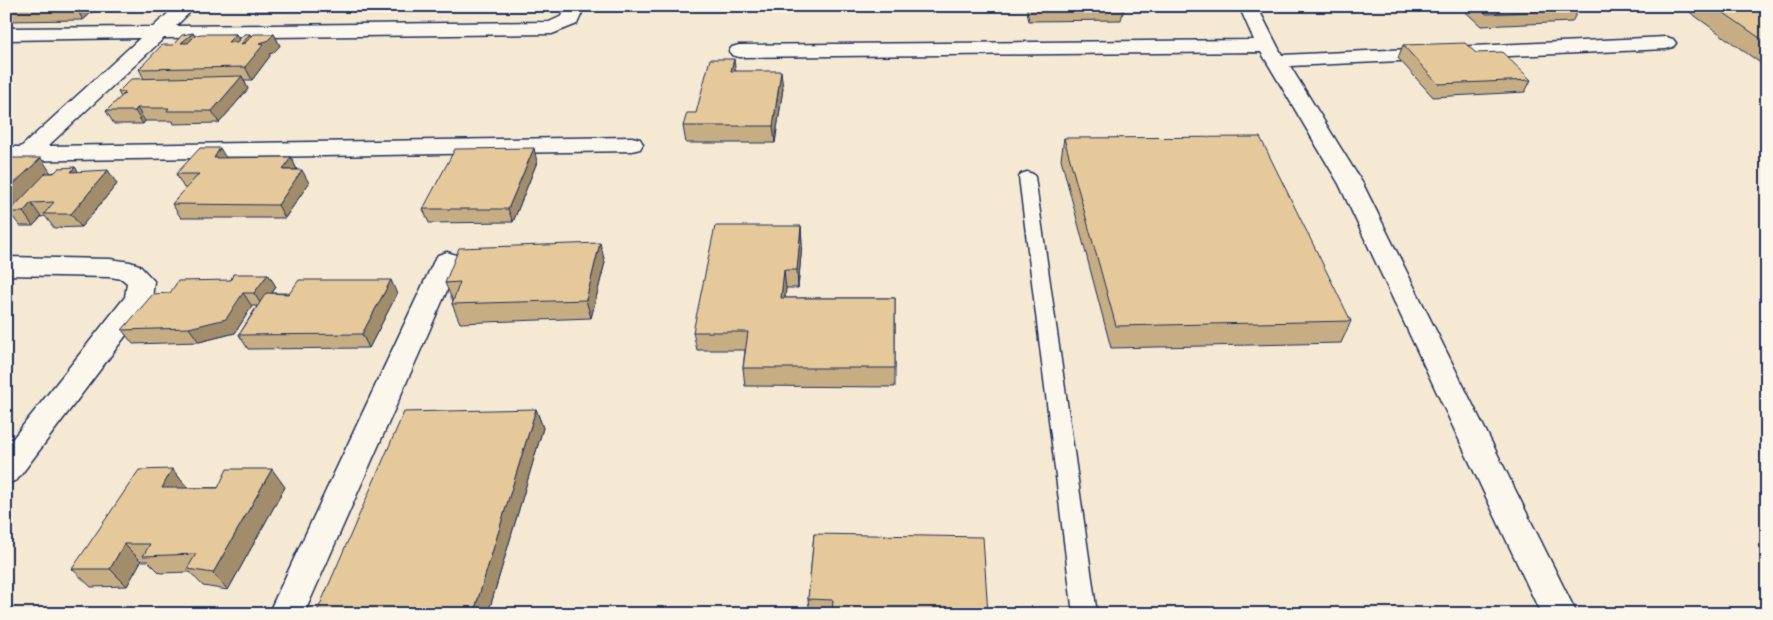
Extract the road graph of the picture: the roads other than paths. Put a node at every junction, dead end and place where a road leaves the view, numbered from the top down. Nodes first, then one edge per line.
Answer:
1 (187, 6) edge
2 (576, 6) edge
3 (1248, 6) edge
4 (158, 33) junction
5 (6, 34) edge
6 (1666, 43) dead end
7 (739, 51) dead end
8 (1271, 53) junction
9 (632, 144) dead end
10 (17, 154) edge
11 (1027, 177) dead end
12 (447, 261) dead end
13 (6, 266) edge
14 (6, 471) edge
15 (286, 614) edge
16 (1085, 614) edge
17 (1559, 614) edge

1 - 4 street
2 - 4 street
3 - 8 street
4 - 5 street
4 - 10 street
6 - 8 street
7 - 8 street
8 - 17 street
9 - 10 street
11 - 16 lane
12 - 15 street
13 - 14 street

